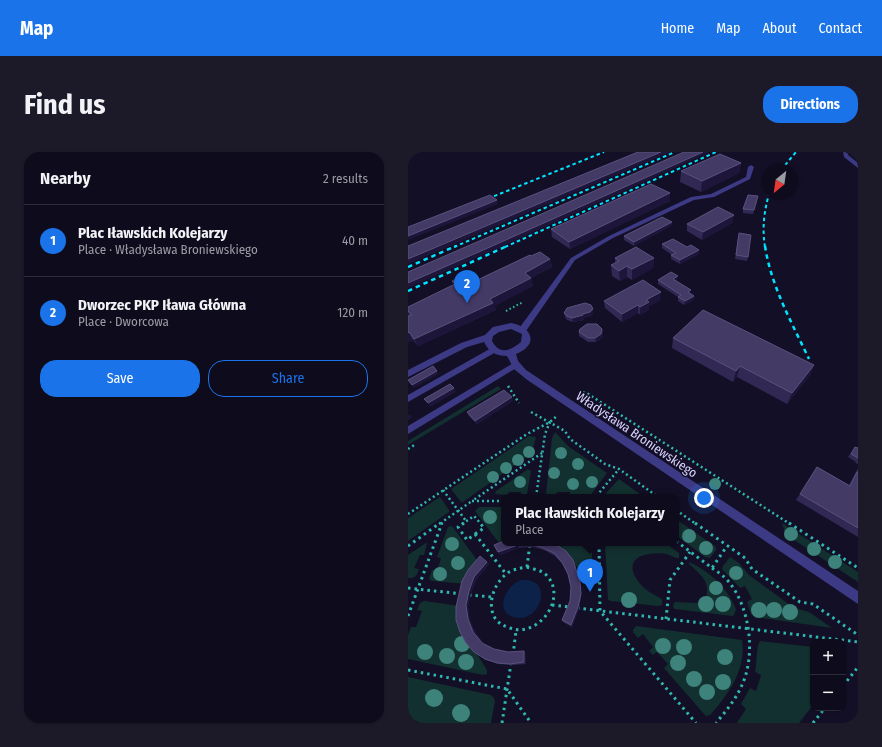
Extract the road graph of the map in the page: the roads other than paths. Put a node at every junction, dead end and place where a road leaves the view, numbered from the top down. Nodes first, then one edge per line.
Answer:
1 (845, 152) edge
2 (858, 166) edge
3 (751, 167) dead end
4 (523, 330) junction
5 (489, 336) junction
6 (493, 350) junction
7 (511, 352) junction
8 (515, 365) junction
9 (408, 374) edge
10 (408, 399) edge
11 (408, 430) edge
12 (858, 598) edge

1 - 2 lane
3 - 4 lane
4 - 5 street
4 - 7 street
5 - 6 street
5 - 9 street
6 - 7 street
6 - 10 lane
7 - 8 street
8 - 11 lane
8 - 12 street, Władysława Broniewskiego

